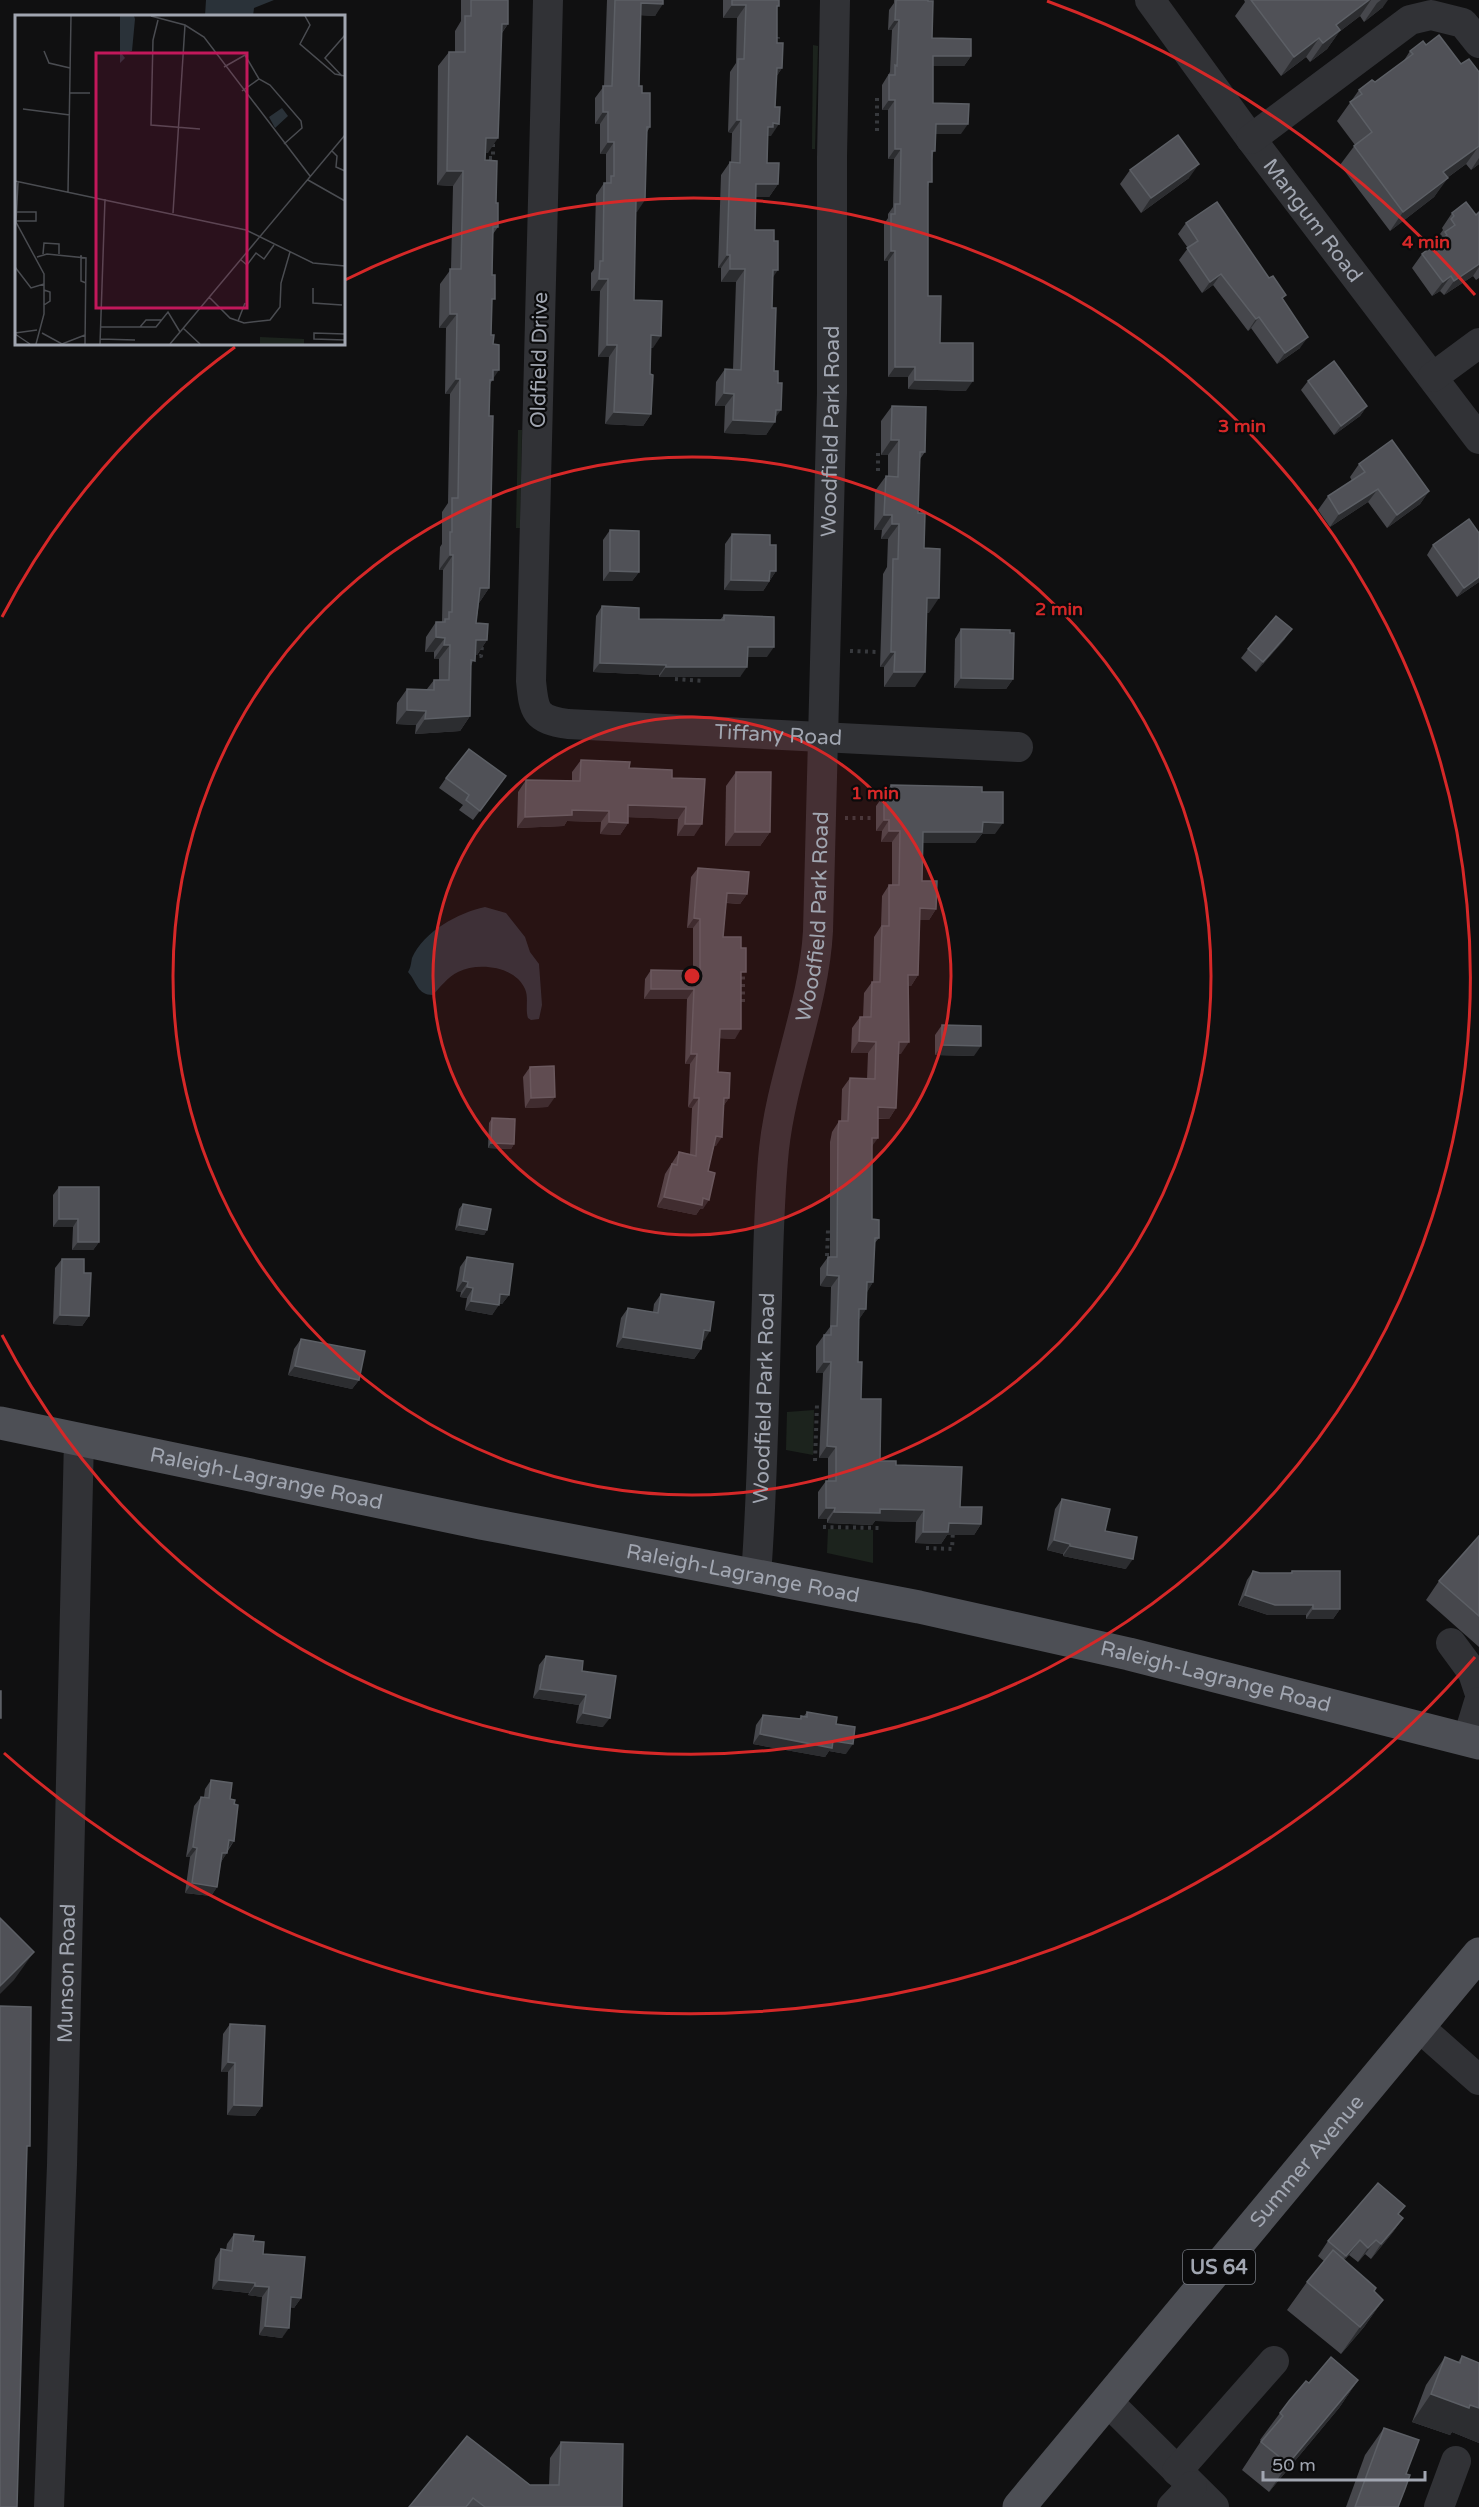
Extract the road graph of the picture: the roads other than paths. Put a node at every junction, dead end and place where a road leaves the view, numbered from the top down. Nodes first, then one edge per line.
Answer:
1 (548, 0) edge
2 (835, 0) edge
3 (1150, 0) edge
4 (1479, 43) edge
5 (1251, 140) junction
6 (1479, 343) edge
7 (1433, 377) junction
8 (1479, 439) edge
9 (541, 717) joint
10 (824, 737) junction
11 (1018, 747) dead end
12 (0, 1423) edge
13 (80, 1439) junction
14 (756, 1576) junction
15 (1451, 1643) dead end
16 (1479, 1691) edge
17 (1479, 1702) edge
18 (1473, 1740) edge
19 (1479, 1954) edge
20 (1419, 2027) junction
21 (1479, 2080) edge
22 (1274, 2361) dead end
23 (1107, 2401) junction
24 (1456, 2461) dead end
25 (1181, 2488) edge
26 (49, 2507) edge
27 (1019, 2507) edge
28 (1214, 2507) edge
29 (1439, 2507) edge

1 - 9 street, Oldfield Drive
2 - 10 street, Woodfield Park Road
3 - 5 street, Mangum Road
4 - 5 street
5 - 7 street, Mangum Road
6 - 7 street
7 - 8 street, Mangum Road
9 - 10 street, Tiffany Road
10 - 11 street, Tiffany Road
10 - 14 street, Woodfield Park Road
12 - 13 main road, Raleigh-Lagrange Road
13 - 14 main road, Raleigh-Lagrange Road
13 - 26 street, Munson Road
14 - 18 main road, Raleigh-Lagrange Road
15 - 16 street
17 - 18 street
19 - 20 main road, Summer Avenue / US 64
20 - 21 street
20 - 23 main road, Summer Avenue / US 64
22 - 25 street
23 - 25 street
23 - 27 main road, Summer Avenue / US 64
24 - 29 street
25 - 28 street

